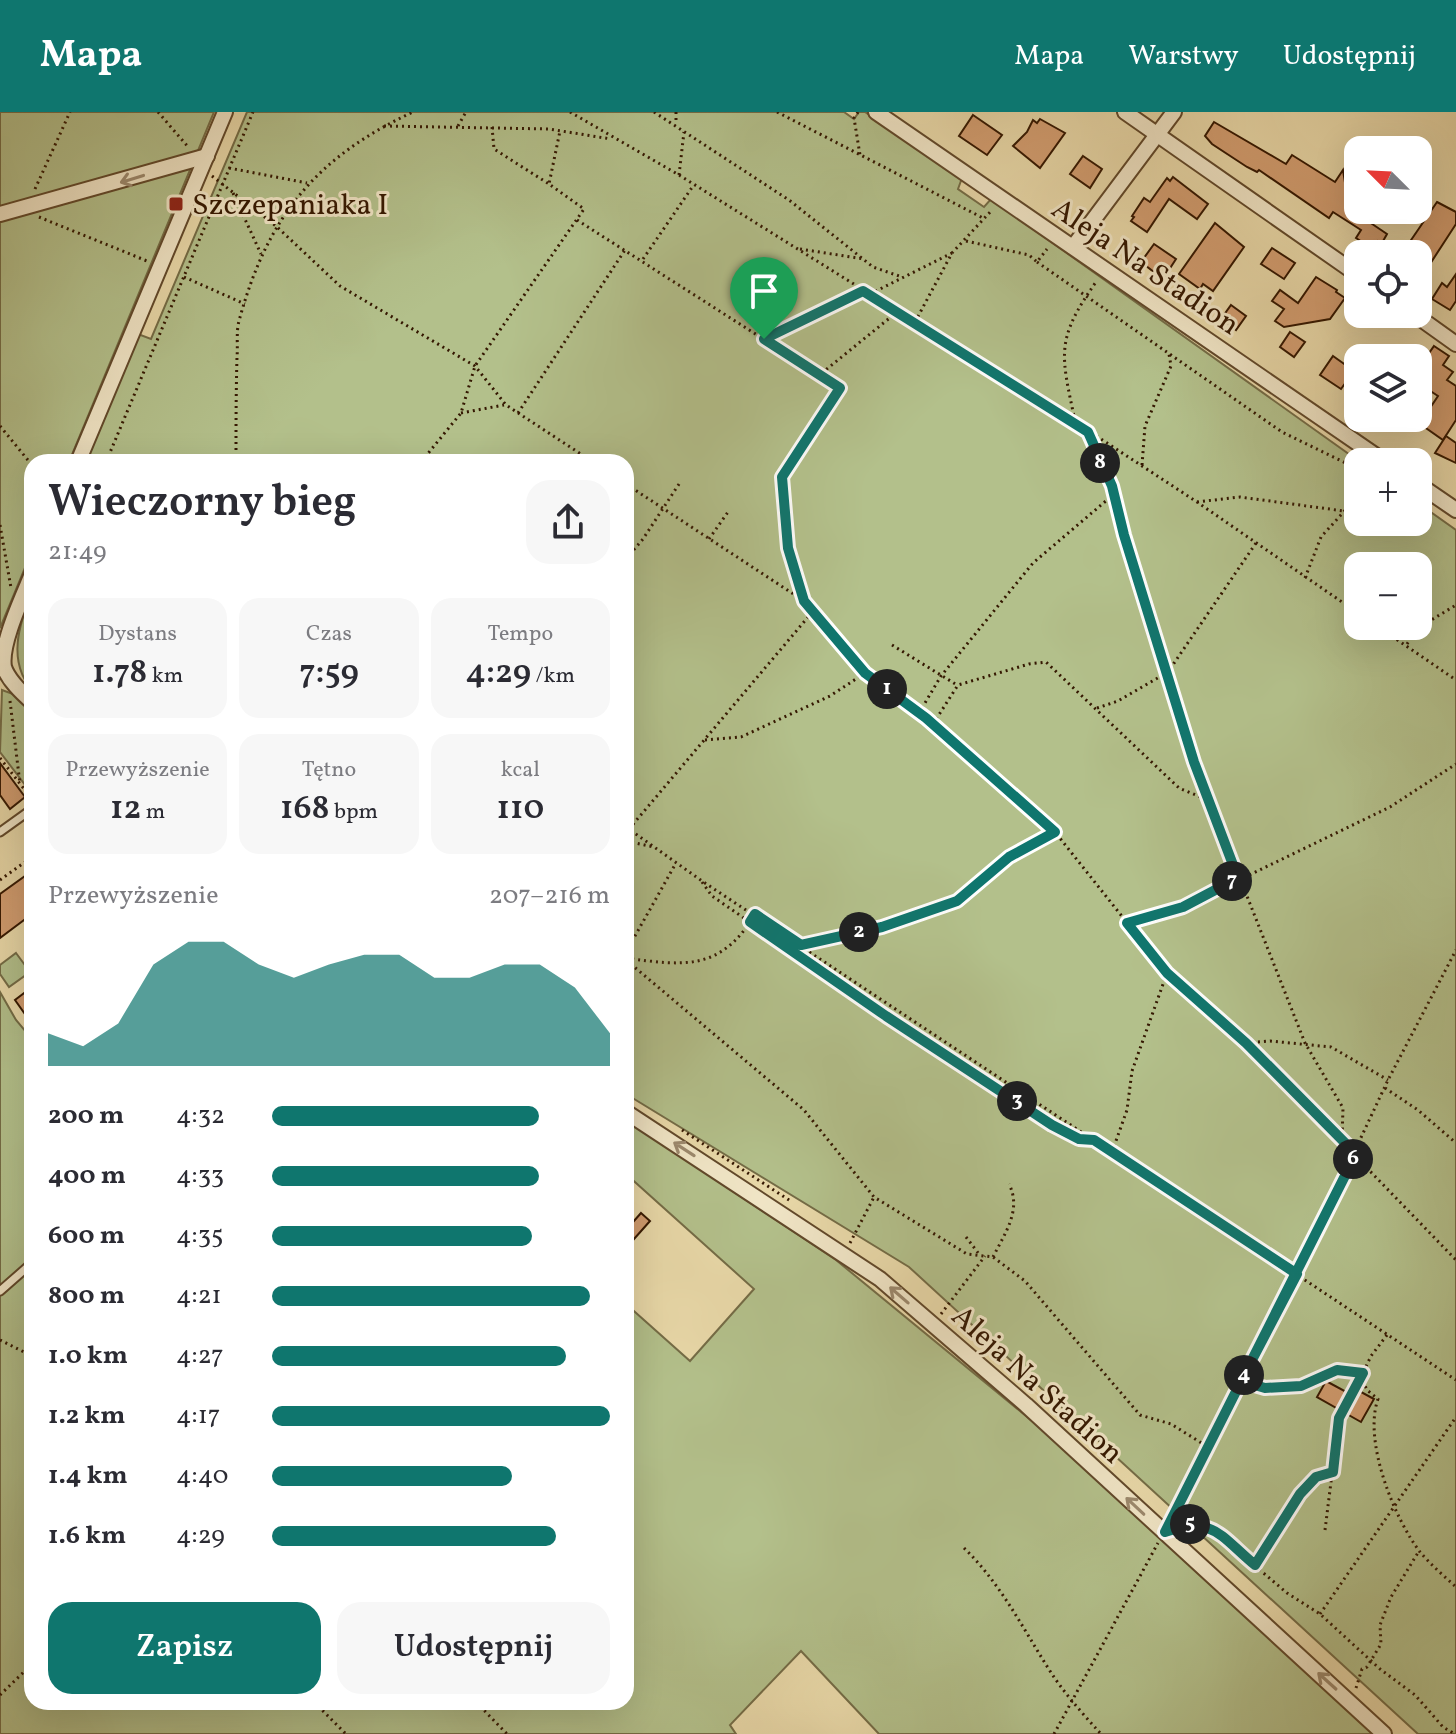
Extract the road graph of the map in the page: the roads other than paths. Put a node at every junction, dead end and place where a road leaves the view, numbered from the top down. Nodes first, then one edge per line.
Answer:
1 (225, 112) edge
2 (876, 112) edge
3 (1125, 112) edge
4 (1174, 112) edge
5 (1156, 134) junction
6 (204, 163) junction
7 (0, 214) edge
8 (1073, 247) junction
9 (1344, 265) edge
10 (1432, 327) edge
11 (1456, 344) edge
12 (1365, 448) edge
13 (81, 454) edge
14 (1432, 494) edge
15 (1456, 510) edge
16 (24, 593) edge
17 (3, 674) edge
18 (24, 694) edge
19 (24, 815) edge
20 (0, 832) edge
21 (634, 1117) edge
22 (24, 1270) edge
23 (0, 1291) edge
24 (1384, 1734) edge

1 - 6 street
2 - 8 street, Aleja Na Stadion
3 - 5 street
4 - 5 street
5 - 8 street
5 - 9 street
6 -> 7 street
6 - 13 street
8 - 12 street, Aleja Na Stadion
10 - 11 street
14 - 15 street
16 - 17 street
17 - 18 street
19 - 20 lane
24 -> 21 street, Aleja Na Stadion
22 - 23 lane

